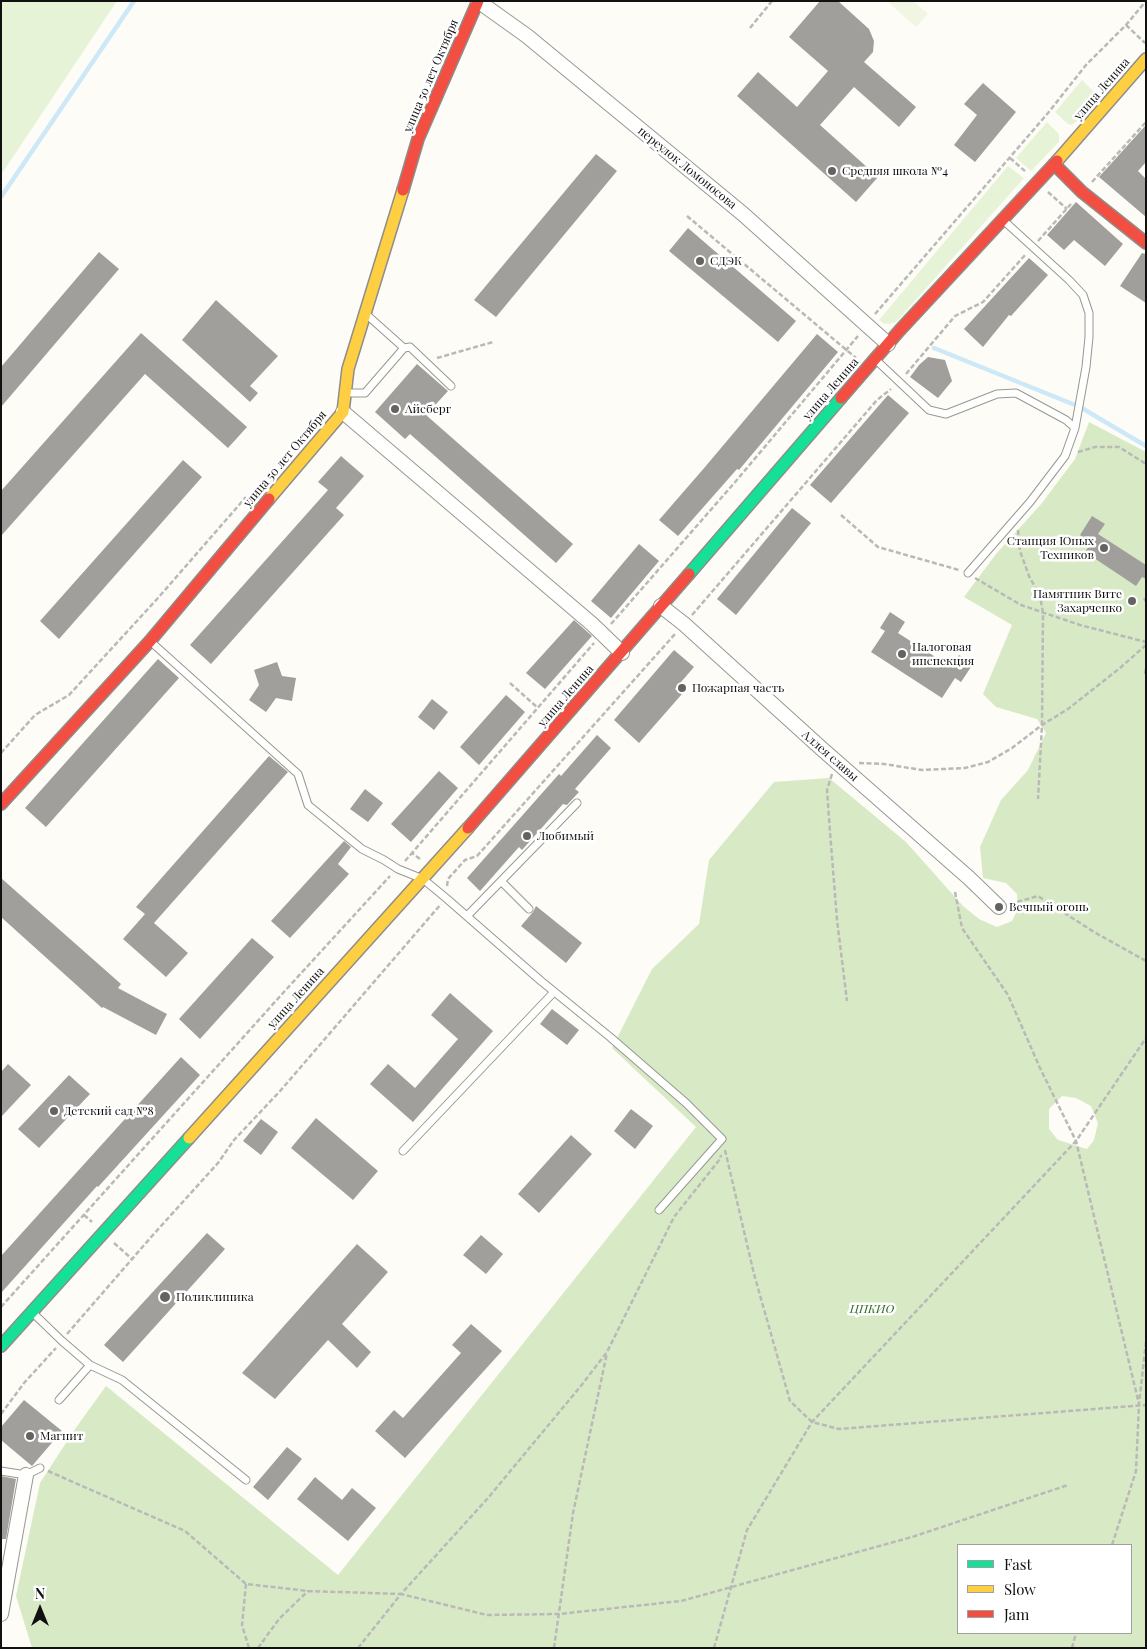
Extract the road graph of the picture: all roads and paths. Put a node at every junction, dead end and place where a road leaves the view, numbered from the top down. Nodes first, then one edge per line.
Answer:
1 (478, 1) edge
2 (772, 1) edge
3 (1126, 25) dead end
4 (750, 28) dead end
5 (1146, 44) edge
6 (1146, 59) edge
7 (1054, 164) junction
8 (687, 216) dead end
9 (1003, 219) junction
10 (1146, 243) edge
11 (365, 313) junction
12 (494, 342) dead end
13 (888, 344) junction
14 (404, 348) junction
15 (875, 360) junction
16 (426, 362) junction
17 (867, 369) junction
18 (885, 384) dead end
19 (451, 386) dead end
20 (891, 389) dead end
21 (345, 393) junction
22 (343, 412) junction
23 (1075, 428) junction
24 (1065, 456) junction
25 (1146, 464) edge
26 (246, 497) dead end
27 (841, 516) dead end
28 (1018, 516) junction
29 (968, 573) junction
30 (661, 606) junction
31 (1043, 613) junction
32 (602, 634) junction
33 (150, 641) junction
34 (1146, 644) edge
35 (622, 653) junction
36 (1146, 668) edge
37 (1145, 674) edge
38 (510, 683) dead end
39 (538, 708) junction
40 (1042, 726) junction
41 (1, 753) edge
42 (841, 766) junction
43 (1038, 799) dead end
44 (577, 802) dead end
45 (1, 804) edge
46 (433, 868) junction
47 (398, 869) junction
48 (423, 879) junction
49 (501, 881) junction
50 (955, 892) dead end
51 (999, 907) joint
52 (529, 909) dead end
53 (467, 916) junction
54 (1146, 961) edge
55 (554, 992) junction
56 (847, 1001) dead end
57 (1146, 1038) edge
58 (722, 1139) junction
59 (1076, 1141) junction
60 (403, 1151) dead end
61 (660, 1210) dead end
62 (1, 1307) edge
63 (32, 1312) junction
64 (1146, 1342) edge
65 (1, 1346) edge
66 (607, 1352) junction
67 (90, 1365) junction
68 (59, 1400) dead end
69 (1139, 1404) junction
70 (1146, 1405) edge
71 (812, 1422) junction
72 (40, 1468) joint
73 (1, 1471) edge
74 (26, 1475) junction
75 (246, 1480) dead end
76 (1068, 1485) dead end
77 (1112, 1544) edge
78 (246, 1584) junction
79 (729, 1588) junction
80 (308, 1591) junction
81 (400, 1594) junction
82 (1, 1614) edge
83 (559, 1614) junction
84 (1076, 1634) edge
85 (249, 1648) edge
86 (258, 1648) edge
87 (358, 1648) edge
88 (554, 1648) edge
89 (714, 1648) edge
90 (1072, 1648) edge

1 - 11 street, улица 50 лет Октября
1 - 13 street, переулок Ломоносова
2 - 4 path
3 - 5 path
6 - 7 street, улица Ленина
7 - 9 street, улица Ленина
7 - 10 street
8 - 17 path
9 - 13 street, улица Ленина
9 - 23 lane
11 - 14 lane
11 - 21 street, улица 50 лет Октября
12 - 16 path
13 - 15 street, улица Ленина
14 - 16 lane
14 - 21 lane
15 - 17 street, улица Ленина
15 - 23 lane
16 - 19 lane
17 - 30 street, улица Ленина
18 - 20 path
21 - 22 street, улица 50 лет Октября
22 - 32 street
22 - 33 street, улица 50 лет Октября
23 - 24 lane
24 - 25 path
24 - 28 lane
26 - 41 path
27 - 29 path
28 - 29 lane
28 - 31 path
29 - 31 path
30 - 35 street, улица Ленина
30 - 42 street, Аллея славы
31 - 34 path
31 - 40 path
32 - 35 street
32 - 39 path
33 - 45 street, улица 50 лет Октября
33 - 47 lane
34 - 40 path
35 - 46 street, улица Ленина
36 - 37 path
38 - 39 path
39 - 46 path
40 - 42 path
40 - 43 path
42 - 51 street, Аллея славы
42 - 56 path
44 - 49 lane
46 - 48 street, улица Ленина
47 - 48 lane
47 - 62 path
48 - 53 lane
48 - 63 street, улица Ленина
49 - 52 lane
49 - 53 lane
50 - 59 path
51 - 54 path
53 - 55 lane
55 - 58 lane
55 - 60 lane
57 - 59 path
58 - 61 lane
58 - 66 path
58 - 71 path
59 - 69 path
59 - 71 path
63 - 65 street, улица Ленина
63 - 67 lane
64 - 69 path
66 - 81 path
66 - 83 path
67 - 68 lane
67 - 75 lane
69 - 70 path
69 - 71 path
69 - 77 path
71 - 79 path
72 - 74 lane
72 - 78 path
73 - 74 lane
74 - 82 street
76 - 79 path
78 - 80 path
78 - 85 path
79 - 83 path
79 - 89 path
80 - 81 path
80 - 86 path
81 - 83 path
81 - 87 path
83 - 88 path
84 - 90 path

